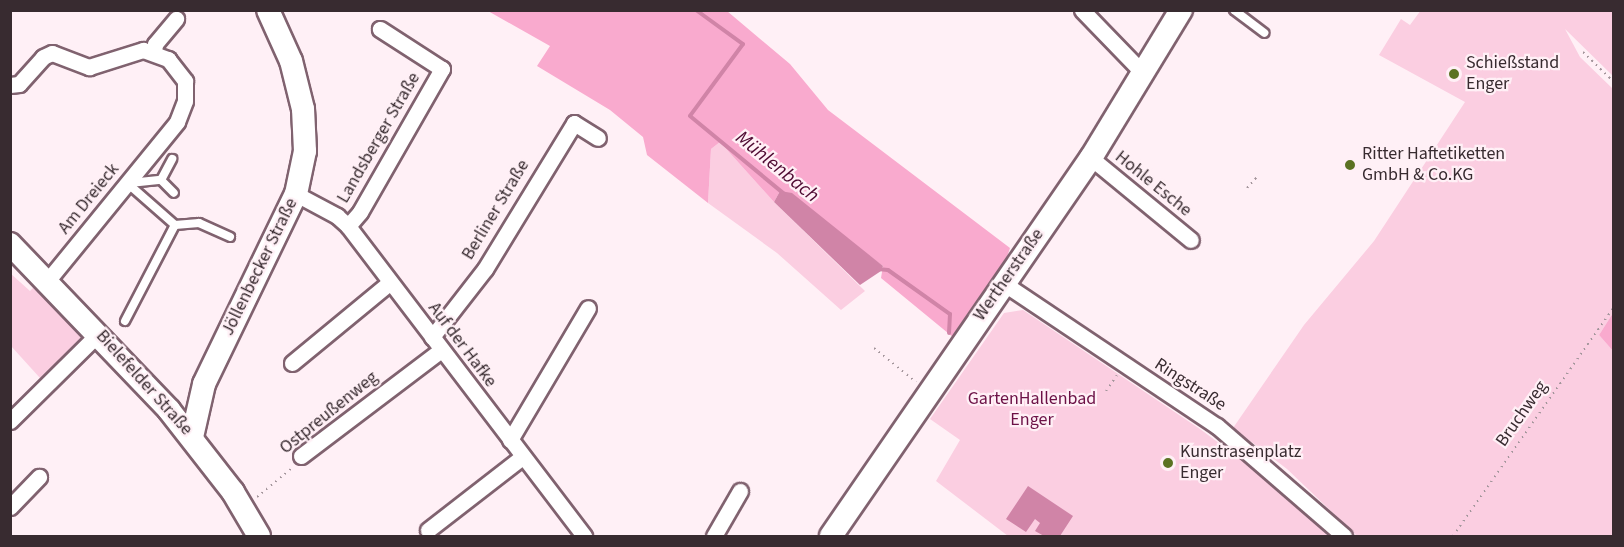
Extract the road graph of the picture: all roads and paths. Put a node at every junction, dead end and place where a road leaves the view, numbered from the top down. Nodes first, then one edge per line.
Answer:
1 (268, 10) edge
2 (1082, 10) edge
3 (1181, 10) edge
4 (1234, 10) edge
5 (176, 19) dead end
6 (380, 29) dead end
7 (1264, 33) dead end
8 (154, 52) junction
9 (1583, 52) dead end
10 (1144, 74) junction
11 (1614, 82) edge
12 (10, 85) edge
13 (598, 138) dead end
14 (1091, 158) junction
15 (172, 159) dead end
16 (1257, 177) dead end
17 (161, 180) junction
18 (127, 183) junction
19 (1248, 188) dead end
20 (174, 193) dead end
21 (301, 196) junction
22 (175, 225) junction
23 (348, 226) junction
24 (230, 237) dead end
25 (1191, 240) dead end
26 (10, 243) edge
27 (48, 280) junction
28 (389, 283) junction
29 (1003, 283) junction
30 (1614, 307) edge
31 (588, 308) dead end
32 (125, 321) dead end
33 (99, 333) junction
34 (432, 337) junction
35 (874, 348) dead end
36 (441, 350) junction
37 (292, 363) dead end
38 (1114, 380) dead end
39 (204, 384) junction
40 (929, 391) junction
41 (1106, 391) dead end
42 (169, 410) junction
43 (10, 420) edge
44 (192, 438) junction
45 (510, 440) junction
46 (302, 456) joint
47 (522, 457) junction
48 (39, 477) dead end
49 (740, 491) dead end
50 (10, 507) edge
51 (244, 508) junction
52 (428, 530) dead end
53 (260, 537) edge
54 (584, 537) edge
55 (714, 537) edge
56 (831, 537) edge
57 (1344, 537) edge
58 (1453, 537) edge

1 - 21 main road, Jöllenbecker Straße
2 - 10 street
3 - 10 main road, Wertherstraße
4 - 7 lane
5 - 8 street
6 - 23 street, Landsberger Straße
8 - 12 street
8 - 18 street, Am Dreieck
9 - 11 path
10 - 14 main road, Wertherstraße
13 - 34 street, Berliner Straße
14 - 25 street, Hohle Esche
14 - 29 main road, Wertherstraße
15 - 17 lane
16 - 19 path
17 - 18 lane
17 - 20 lane
18 - 22 lane
18 - 27 street, Am Dreieck
21 - 23 street, Auf der Hafke
21 - 39 main road, Jöllenbecker Straße
22 - 24 lane
22 - 32 lane
23 - 28 street, Auf der Hafke
26 - 27 main road, Bielefelder Straße
27 - 33 main road, Bielefelder Straße
28 - 34 street, Auf der Hafke
28 - 37 street
29 - 40 main road, Wertherstraße
29 - 57 street, Ringstraße
30 - 58 path, Bruchweg
31 - 45 street
33 - 42 main road, Bielefelder Straße
33 - 43 street
34 - 36 street, Auf der Hafke
35 - 40 path
36 - 45 street, Auf der Hafke
36 - 46 street, Ostpreußenweg
38 - 41 path
39 - 42 main road, Jöllenbecker Straße
39 - 44 main road, Jöllenbecker Straße
40 - 56 main road, Wertherstraße
42 - 44 main road, Bielefelder Straße
44 - 51 main road, Bielefelder Straße
45 - 47 street, Auf der Hafke
46 - 51 path, Ostpreußenweg
47 - 52 street
47 - 54 street, Auf der Hafke
48 - 50 street
49 - 55 street
51 - 53 main road, Bielefelder Straße

